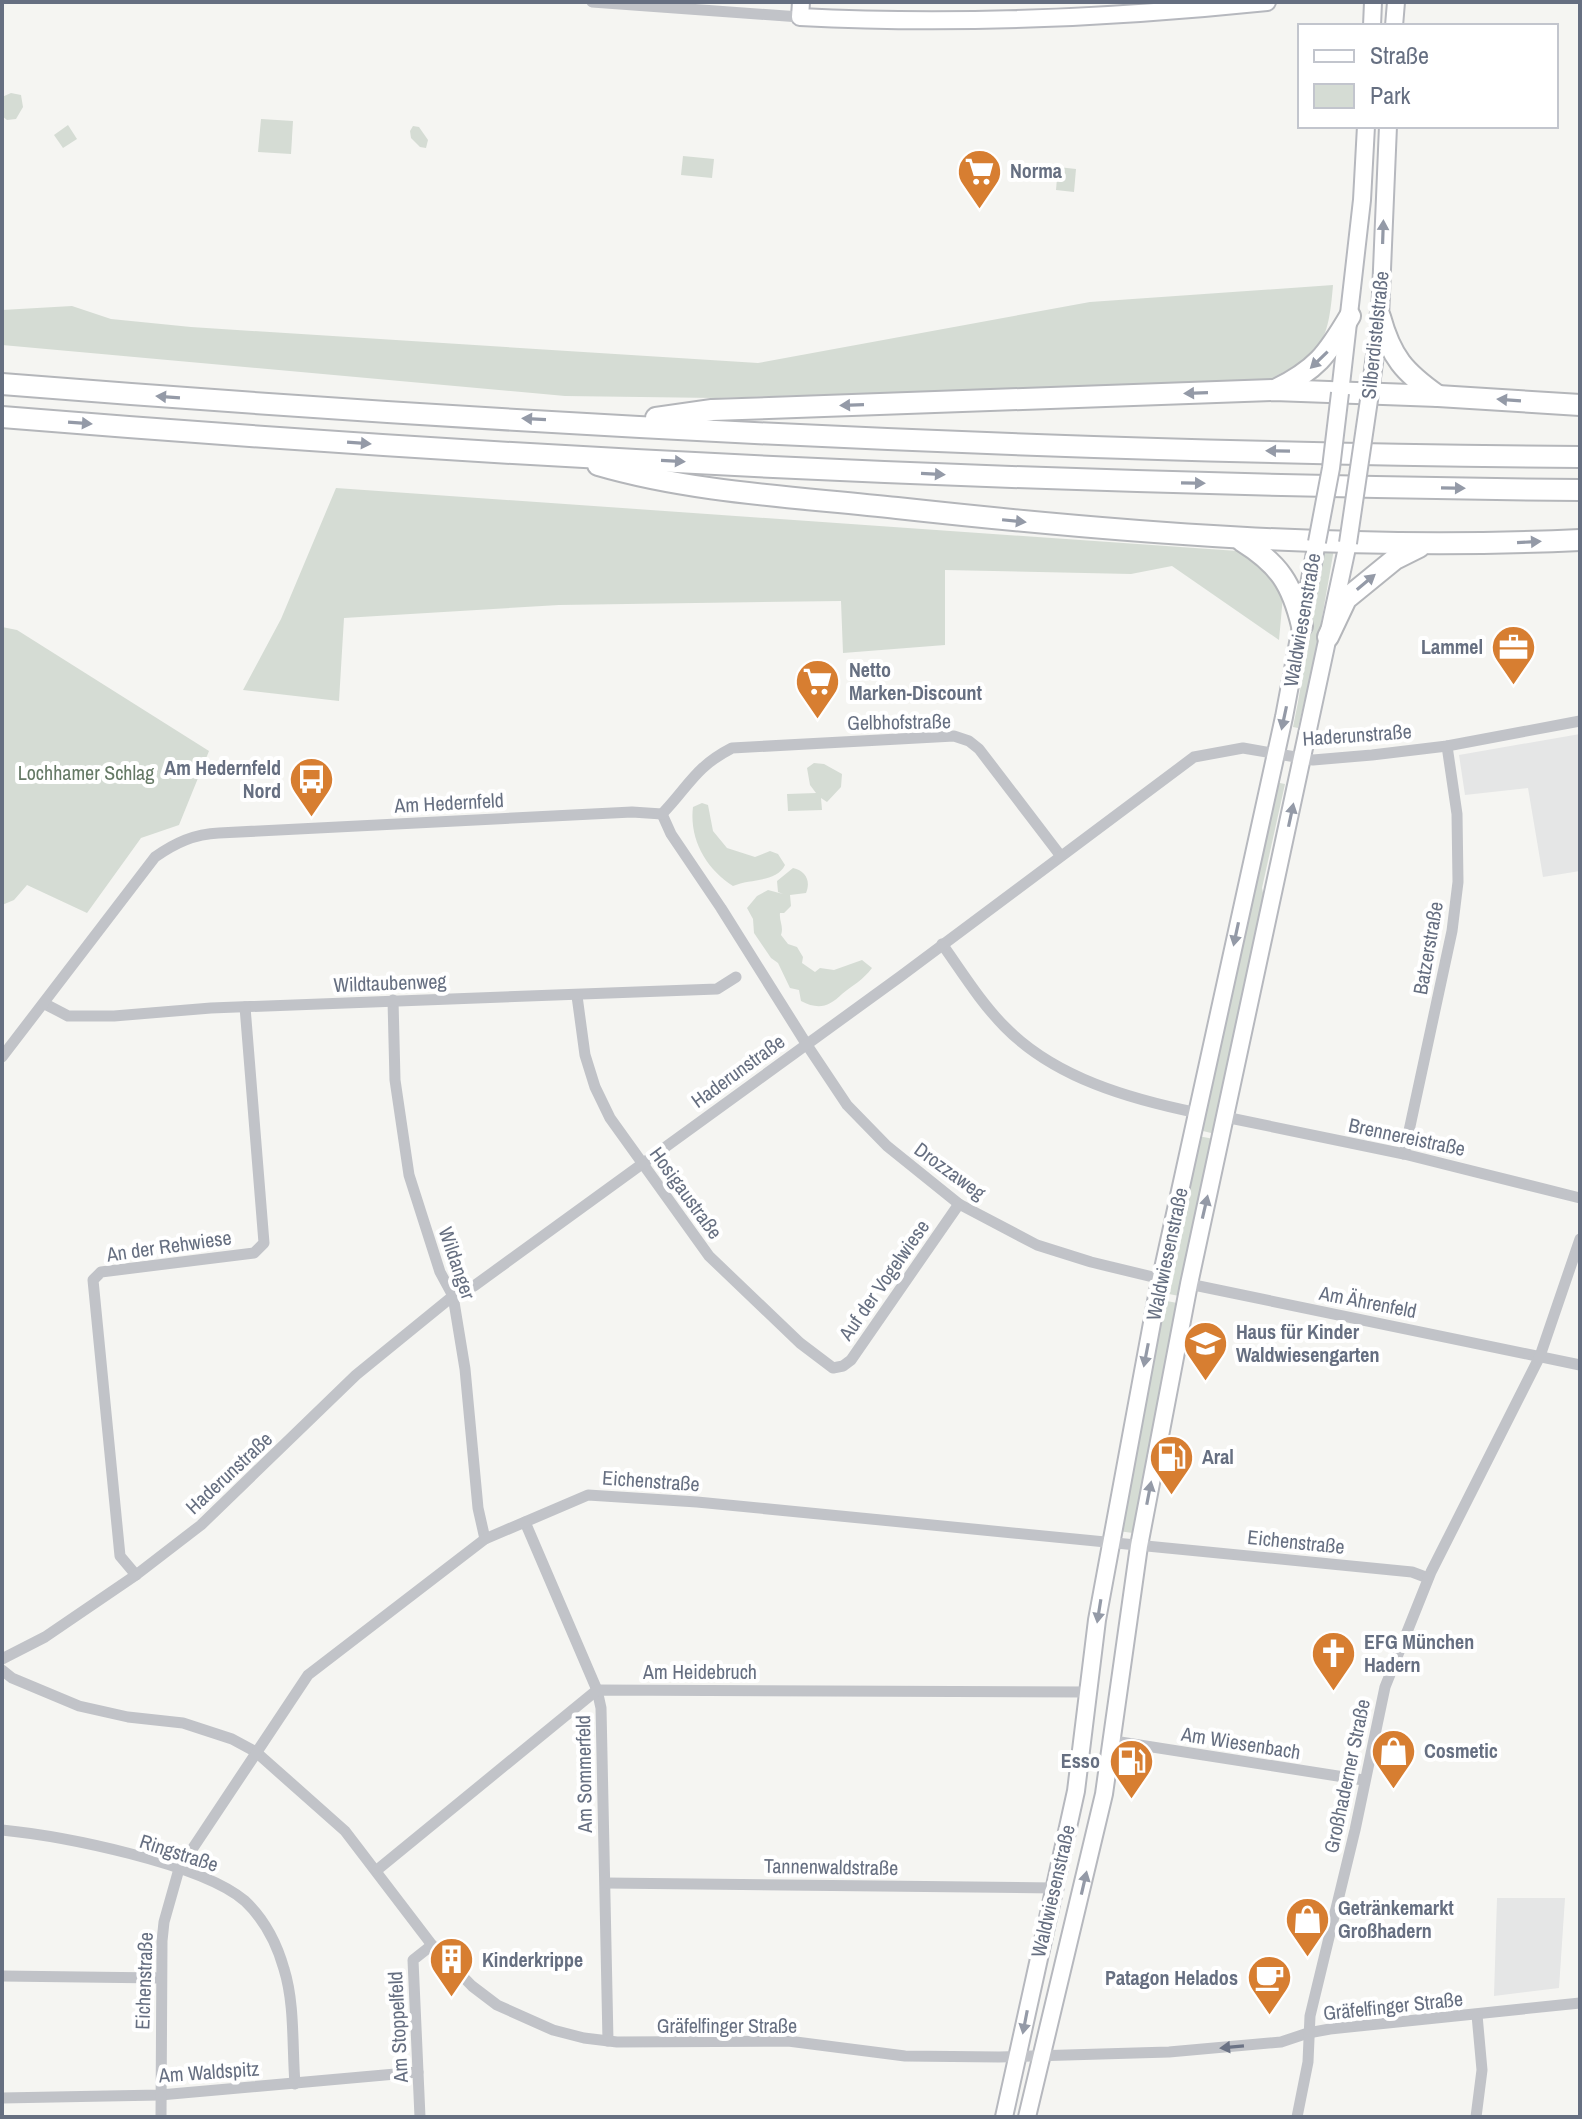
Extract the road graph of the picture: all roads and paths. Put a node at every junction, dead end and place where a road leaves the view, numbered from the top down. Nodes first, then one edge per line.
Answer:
1 (592, 2) edge
2 (1267, 2) edge
3 (1373, 2) edge
4 (1396, 2) edge
5 (800, 9) edge
6 (1052, 9) edge
7 (1372, 24) edge
8 (1394, 24) edge
9 (1366, 128) edge
10 (1388, 128) edge
11 (1350, 316) junction
12 (1380, 317) junction
13 (2, 384) edge
14 (1274, 390) junction
15 (1340, 393) junction
16 (1370, 393) junction
17 (1438, 396) junction
18 (1580, 405) edge
19 (2, 417) edge
20 (612, 424) junction
21 (567, 456) junction
22 (1580, 457) edge
23 (1580, 490) edge
24 (1238, 539) junction
25 (1580, 540) edge
26 (1317, 542) junction
27 (1348, 543) junction
28 (1423, 545) junction
29 (1302, 626) junction
30 (1328, 637) junction
31 (1580, 721) edge
32 (1447, 746) junction
33 (1276, 754) junction
34 (1303, 759) junction
35 (662, 814) junction
36 (1060, 855) junction
37 (942, 944) junction
38 (736, 977) dead end
39 (577, 996) junction
40 (393, 1000) junction
41 (45, 1004) junction
42 (245, 1007) junction
43 (807, 1045) junction
44 (2, 1057) edge
45 (1198, 1113) junction
46 (1225, 1117) junction
47 (1404, 1154) junction
48 (642, 1162) junction
49 (1580, 1198) edge
50 (959, 1204) junction
51 (1580, 1239) edge
52 (1161, 1279) junction
53 (1189, 1284) junction
54 (453, 1296) junction
55 (1540, 1356) junction
56 (1580, 1365) edge
57 (833, 1368) joint
58 (525, 1522) junction
59 (485, 1539) junction
60 (1110, 1542) junction
61 (1139, 1546) junction
62 (136, 1575) junction
63 (1428, 1578) junction
64 (2, 1659) edge
65 (2, 1670) edge
66 (597, 1690) junction
67 (1088, 1692) junction
68 (1114, 1741) junction
69 (256, 1752) junction
70 (1363, 1780) junction
71 (2, 1830) edge
72 (179, 1869) junction
73 (377, 1870) junction
74 (606, 1883) junction
75 (1055, 1888) junction
76 (432, 1945) junction
77 (2, 1976) edge
78 (161, 1978) junction
79 (1580, 2003) edge
80 (1477, 2015) junction
81 (1308, 2033) junction
82 (608, 2041) junction
83 (1018, 2056) junction
84 (1048, 2056) junction
85 (418, 2072) junction
86 (295, 2084) junction
87 (160, 2095) junction
88 (2, 2098) edge
89 (161, 2117) edge
90 (420, 2117) edge
91 (1004, 2117) edge
92 (1027, 2117) edge
93 (1297, 2117) edge
94 (1476, 2117) edge

1 - 5 street
2 - 6 main road
3 - 7 main road
4 - 8 main road
5 - 6 main road
9 - 11 main road, Silberdistelstraße
12 -> 10 main road, Silberdistelstraße
11 -> 14 highway
11 - 15 main road, Silberdistelstraße
12 - 16 main road, Silberdistelstraße
12 - 17 highway
20 -> 13 highway
14 - 15 highway
14 -> 20 highway
15 - 16 highway
15 - 26 main road, Waldwiesenstraße, bridge
16 - 17 highway
16 - 27 main road, Silberdistelstraße, bridge
18 -> 17 highway
19 -> 21 highway
22 -> 20 highway
21 -> 23 highway
21 -> 24 highway
24 - 26 highway
24 - 29 highway
28 -> 25 highway
26 - 27 highway
26 - 29 main road, Waldwiesenstraße
27 - 28 highway
27 - 30 main road, Waldwiesenstraße
30 -> 28 highway
29 -> 33 main road, Waldwiesenstraße
30 - 34 main road, Waldwiesenstraße
31 - 32 street, Haderunstraße
32 - 34 street, Haderunstraße
32 - 47 street, Batzerstraße
33 - 34 street, Haderunstraße
33 - 36 street, Haderunstraße
33 -> 45 main road, Waldwiesenstraße
46 -> 34 main road, Waldwiesenstraße
35 - 36 street, Gelbhofstraße
35 - 41 street, Am Hedernfeld
35 - 43 street
36 - 37 street, Haderunstraße
37 - 43 street, Haderunstraße
37 - 45 street
38 - 39 street, Wildtaubenweg
39 - 40 street, Wildtaubenweg
39 - 48 street, Hosigaustraße
40 - 42 street, Wildtaubenweg
40 - 54 street, Wildanger
41 - 42 street, Wildtaubenweg
41 - 44 street, Am Hedernfeld
42 - 62 street, An der Rehwiese
43 - 48 street, Haderunstraße
43 - 50 street, Drozzaweg
45 - 52 main road, Waldwiesenstraße
46 - 47 street, Brennereistraße
53 -> 46 main road, Waldwiesenstraße
47 - 49 street, Brennereistraße
48 - 54 street, Haderunstraße
48 - 57 street, Hosigaustraße
50 - 52 street, Drozzaweg
50 - 57 street, Auf der Vogelwiese
51 - 55 street, Großhaderner Straße
52 -> 60 main road, Waldwiesenstraße
53 - 55 street, Am Ährenfeld
61 -> 53 main road, Waldwiesenstraße
54 - 59 street, Wildanger
54 - 62 street, Haderunstraße
55 - 56 street, Am Ährenfeld
55 - 63 street, Großhaderner Straße
58 - 59 street, Eichenstraße
58 - 60 street, Eichenstraße
58 - 66 street, Am Sommerfeld
59 - 69 street, Eichenstraße
60 - 61 street, Eichenstraße
60 -> 67 main road, Waldwiesenstraße
61 - 63 street, Eichenstraße
61 - 68 main road, Waldwiesenstraße
62 - 64 street, Haderunstraße
63 - 70 street, Großhaderner Straße
65 - 69 street, Gräfelfinger Straße
66 - 67 street, Am Heidebruch
66 - 73 street
66 - 74 street, Am Sommerfeld
67 - 75 main road, Waldwiesenstraße
68 - 70 street, Am Wiesenbach
84 -> 68 main road, Waldwiesenstraße
69 - 72 street, Eichenstraße
69 - 73 street, Gräfelfinger Straße
70 - 81 street, Großhaderner Straße
71 - 72 street, Ringstraße
72 - 78 street, Eichenstraße
72 - 86 street, Ringstraße
73 - 76 street, Gräfelfinger Straße
74 - 75 street, Tannenwaldstraße
74 - 82 street, Am Sommerfeld
75 -> 83 main road, Waldwiesenstraße
76 - 82 street, Gräfelfinger Straße
76 - 85 street, Am Stoppelfeld
77 - 78 street
78 - 87 street, Eichenstraße
79 - 80 street, Gräfelfinger Straße
80 - 81 street, Gräfelfinger Straße
80 - 94 street
81 -> 84 street, Gräfelfinger Straße
81 - 93 street, Großhaderner Straße
82 - 83 street, Gräfelfinger Straße
83 - 84 street, Gräfelfinger Straße
83 - 91 main road, Waldwiesenstraße
84 - 92 main road, Waldwiesenstraße
85 - 86 street, Am Waldspitz
85 - 90 street, Am Stoppelfeld
86 - 87 street, Am Waldspitz
87 - 88 street, Am Waldspitz
87 - 89 street, Eichenstraße

